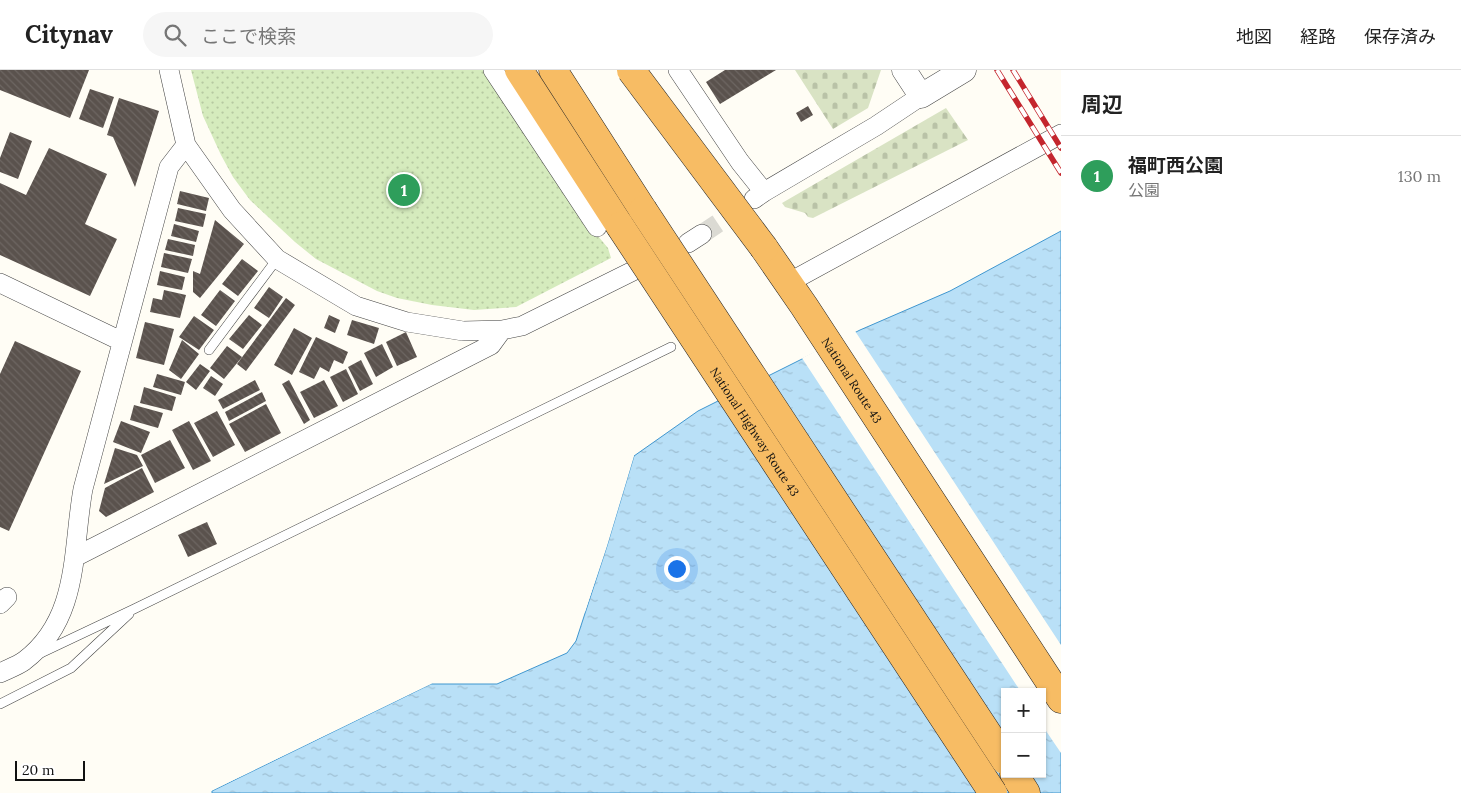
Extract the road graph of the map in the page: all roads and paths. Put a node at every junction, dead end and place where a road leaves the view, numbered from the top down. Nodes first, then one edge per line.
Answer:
1 (169, 70) edge
2 (493, 70) edge
3 (519, 70) edge
4 (552, 70) edge
5 (631, 70) edge
6 (678, 70) edge
7 (904, 70) edge
8 (964, 70) edge
9 (921, 96) junction
10 (1061, 134) edge
11 (186, 145) junction
12 (597, 227) dead end
13 (277, 260) junction
14 (636, 269) dead end
15 (788, 283) junction
16 (0, 284) edge
17 (502, 330) junction
18 (121, 341) junction
19 (671, 347) dead end
20 (209, 350) dead end
21 (75, 557) junction
22 (134, 609) junction
23 (23, 662) junction
24 (0, 673) edge
25 (1061, 699) edge
26 (0, 704) edge
27 (1001, 754) edge
28 (1017, 778) edge
29 (993, 793) edge
30 (1026, 793) edge

1 - 11 street
2 - 12 street
3 - 29 highway, National Highway Route 43, bridge
4 - 27 highway, bridge
5 - 15 highway, National Route 43, bridge
6 - 9 street
7 - 9 street
8 - 9 street
10 - 15 street
11 - 13 street
11 - 18 street
13 - 17 street
13 - 20 lane
14 - 17 street
15 - 25 highway, National Route 43
16 - 18 street
17 - 21 street
18 - 21 street
19 - 22 lane
21 - 23 street
22 - 23 lane
22 - 26 lane
23 - 24 street
28 - 30 highway

